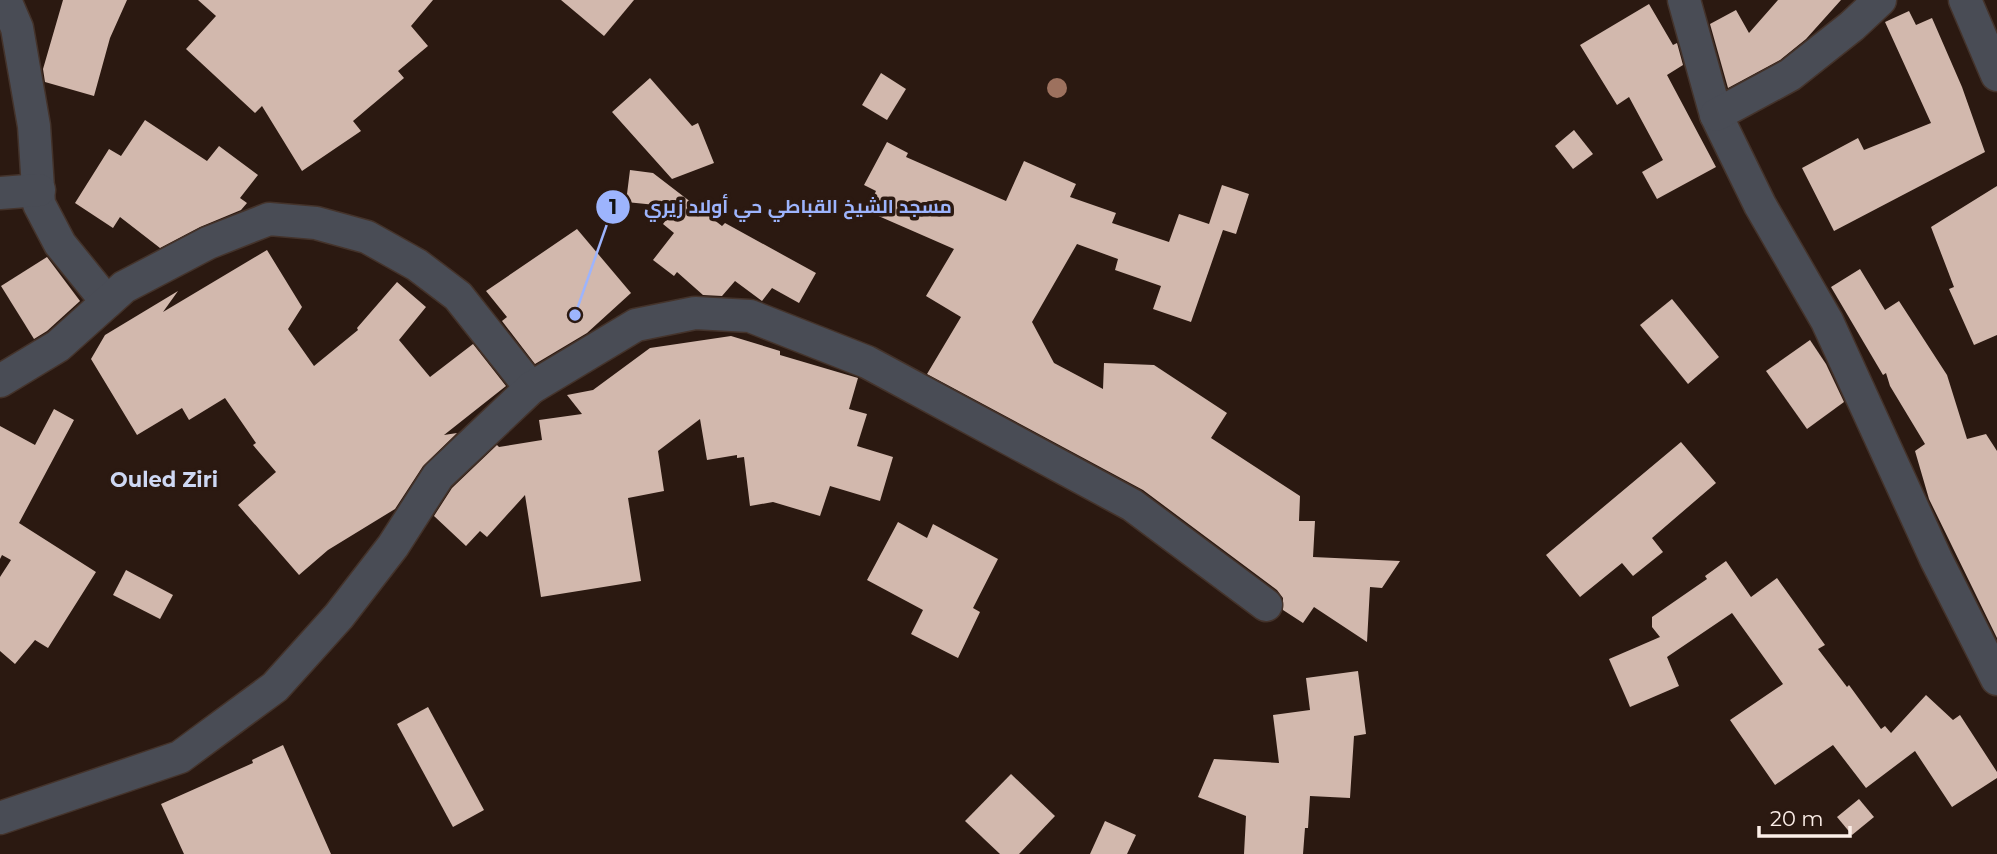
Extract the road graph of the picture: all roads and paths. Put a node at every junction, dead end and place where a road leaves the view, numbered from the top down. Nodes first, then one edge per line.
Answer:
1 (5, 0) edge
2 (1684, 0) edge
3 (1880, 0) edge
4 (1965, 0) edge
5 (1997, 75) edge
6 (1716, 115) junction
7 (39, 190) junction
8 (0, 193) edge
9 (107, 302) junction
10 (0, 381) edge
11 (531, 388) junction
12 (1266, 606) dead end
13 (1997, 679) edge
14 (0, 818) edge

1 - 7 street
2 - 6 street
3 - 6 street
4 - 5 street
6 - 13 street
7 - 8 street
7 - 9 street
9 - 10 street
9 - 11 street
11 - 12 street
11 - 14 street

